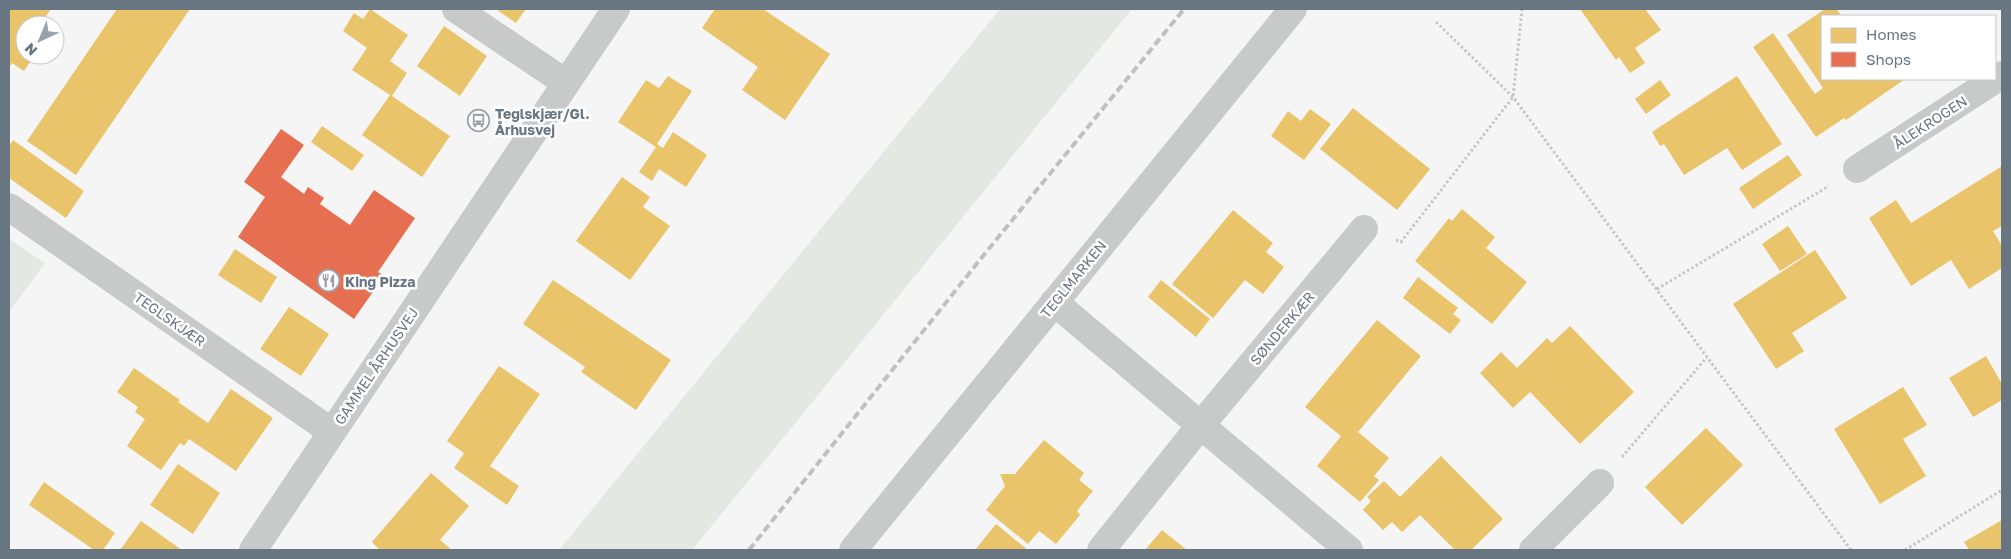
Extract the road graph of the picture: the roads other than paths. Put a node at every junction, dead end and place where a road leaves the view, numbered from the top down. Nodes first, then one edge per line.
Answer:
1 (456, 9) edge
2 (616, 9) edge
3 (1293, 9) edge
4 (1994, 80) edge
5 (566, 83) junction
6 (1857, 169) road end
7 (9, 207) edge
8 (1364, 229) road end
9 (1054, 302) junction
10 (1200, 426) junction
11 (332, 432) junction
12 (1600, 482) road end
13 (253, 550) edge
14 (853, 550) edge
15 (1101, 550) edge
16 (1349, 550) edge
17 (1532, 550) edge

1 - 5 street
2 - 5 street, GAMMEL ÅRHUSVEJ
3 - 9 street, TEGLMARKEN
4 - 6 street, ÅLEKROGEN
5 - 11 street, GAMMEL ÅRHUSVEJ
7 - 11 street, TEGLSKJÆR
8 - 10 street, SØNDERKÆR
9 - 10 street
9 - 14 street, TEGLMARKEN
10 - 15 street, SØNDERKÆR
10 - 16 street
11 - 13 street, GAMMEL ÅRHUSVEJ
12 - 17 street

